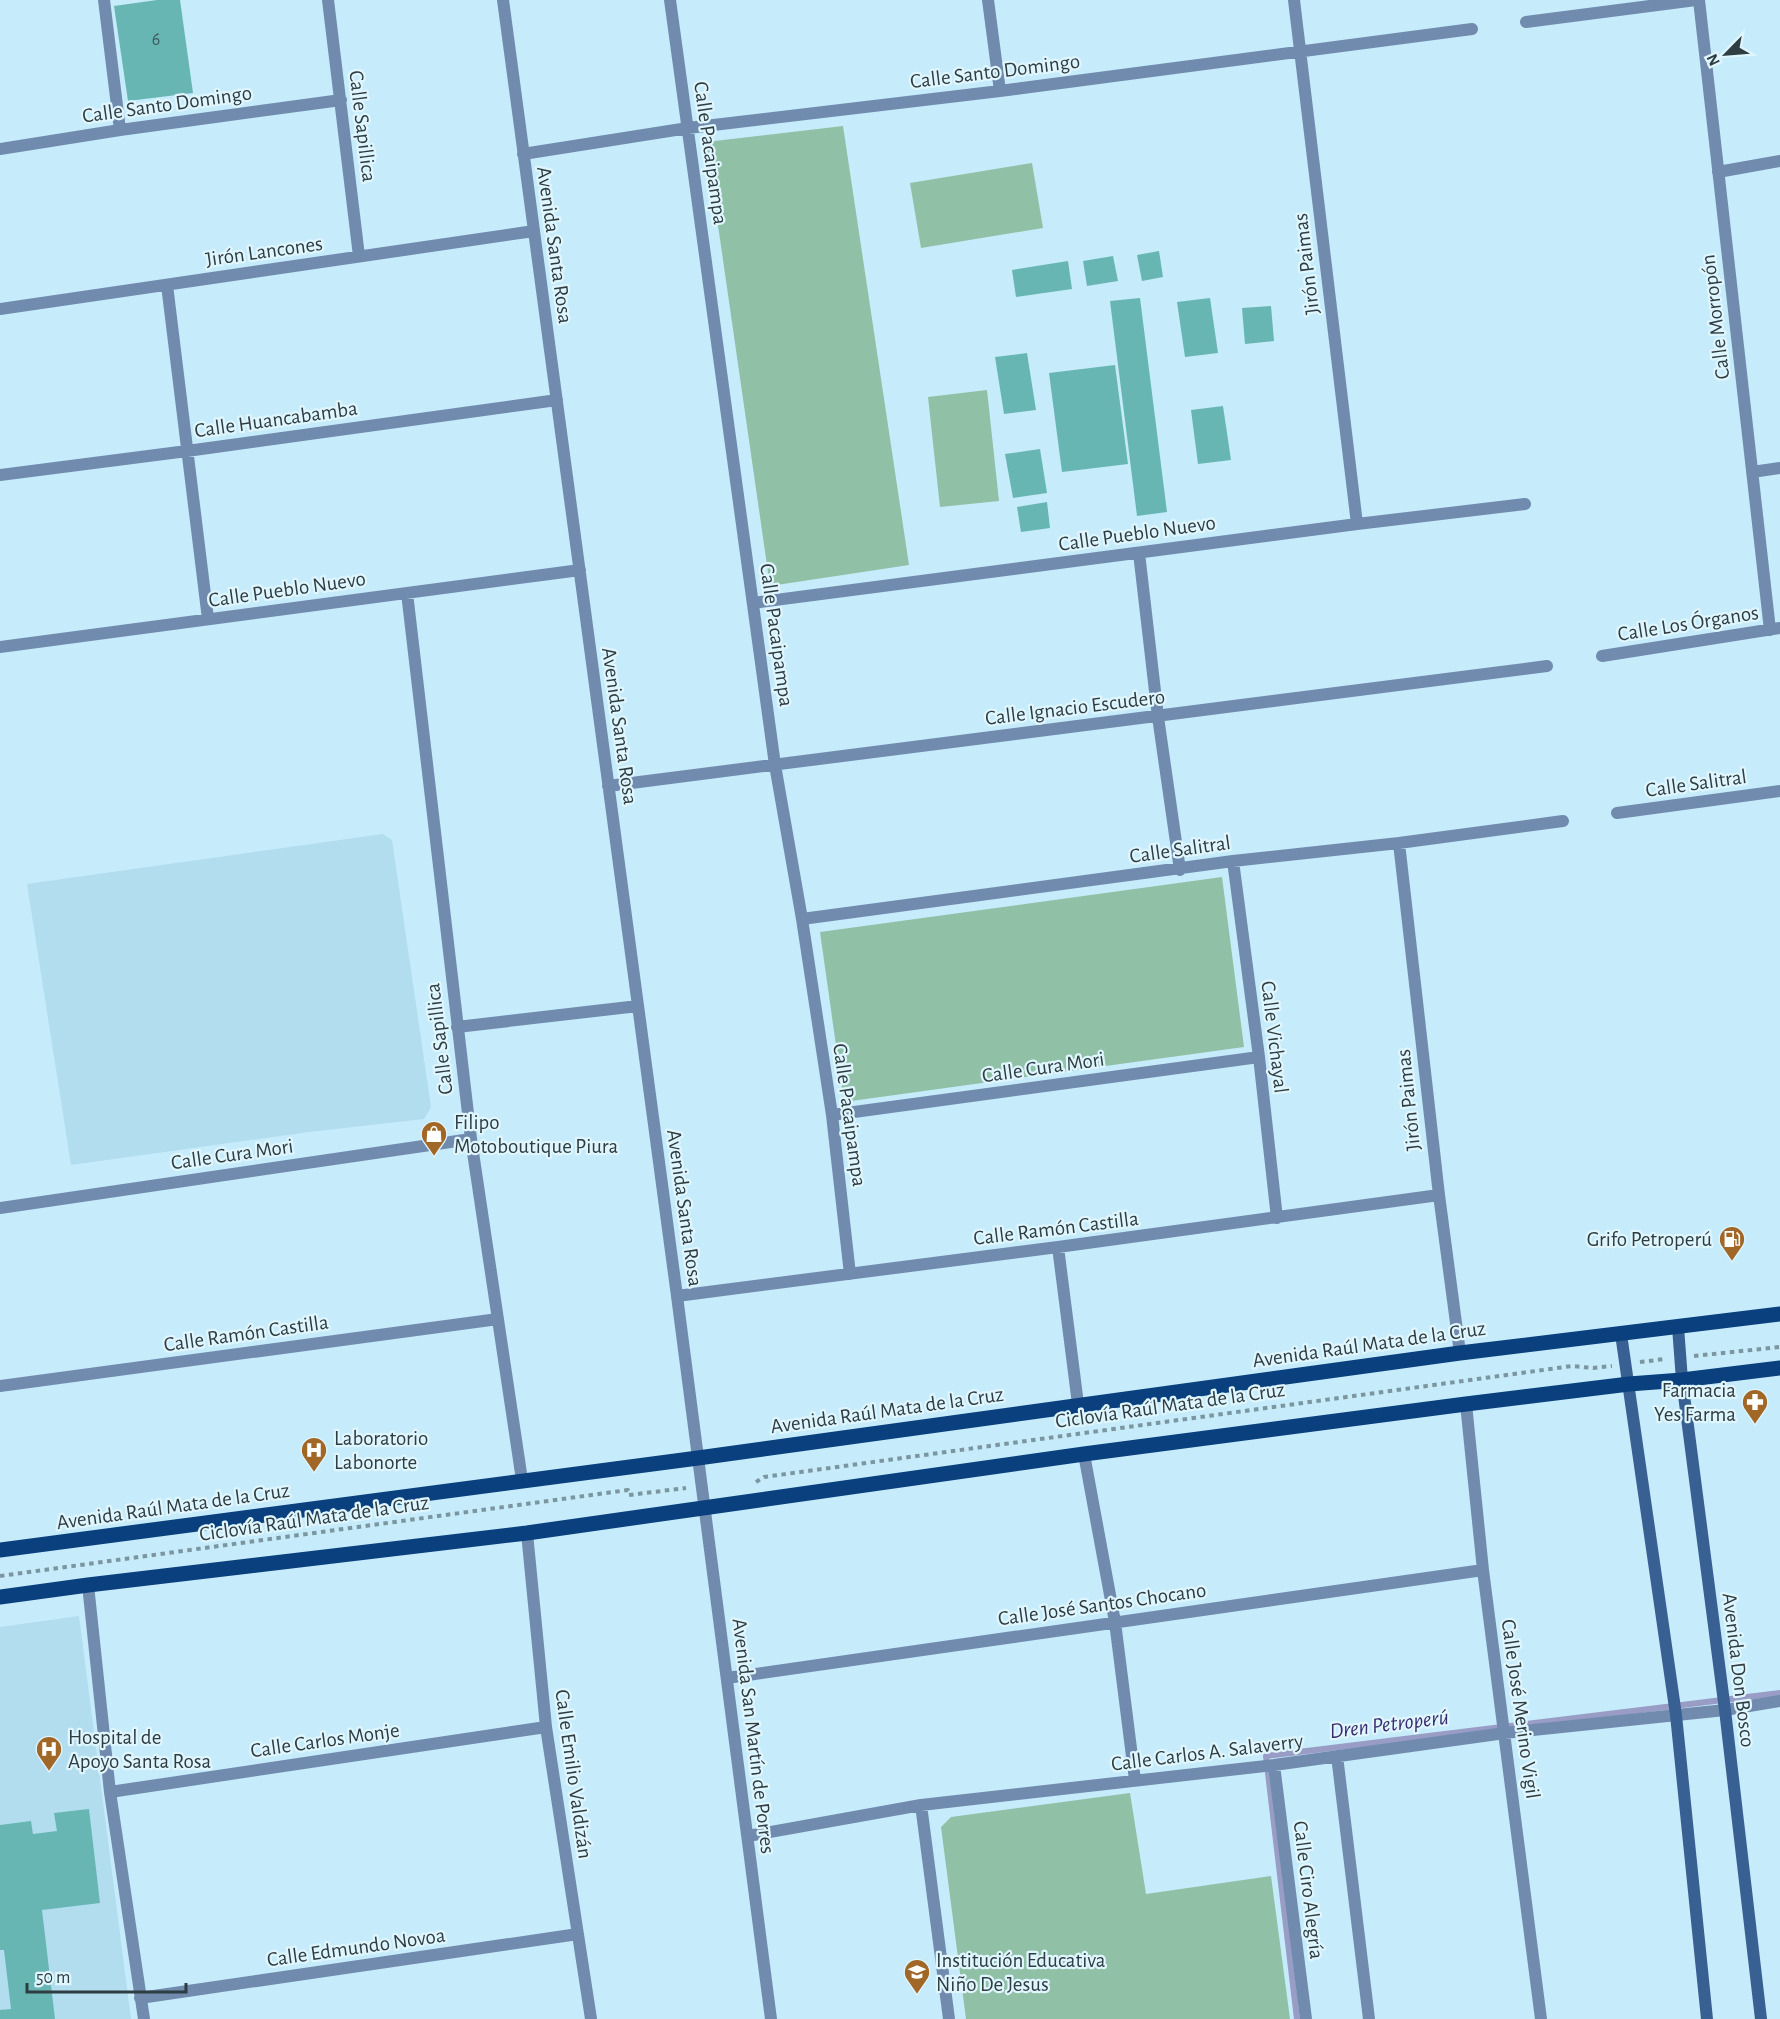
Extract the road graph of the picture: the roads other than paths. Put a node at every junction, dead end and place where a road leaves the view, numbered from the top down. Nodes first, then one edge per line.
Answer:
1 (104, 0) edge
2 (327, 0) edge
3 (503, 0) edge
4 (670, 0) edge
5 (988, 0) edge
6 (1294, 0) edge
7 (1697, 0) edge
8 (1526, 22) dead end
9 (1472, 29) dead end
10 (1300, 50) junction
11 (1000, 91) junction
12 (341, 100) junction
13 (688, 128) junction
14 (120, 130) junction
15 (0, 148) edge
16 (524, 154) junction
17 (1780, 161) edge
18 (1718, 172) junction
19 (534, 231) junction
20 (359, 256) junction
21 (167, 285) junction
22 (0, 309) edge
23 (557, 400) junction
24 (187, 451) junction
25 (1780, 468) edge
26 (1752, 472) junction
27 (0, 475) edge
28 (1525, 504) dead end
29 (1357, 524) junction
30 (1139, 553) junction
31 (580, 570) junction
32 (407, 593) junction
33 (753, 603) junction
34 (208, 619) junction
35 (1775, 629) edge
36 (0, 647) edge
37 (1602, 657) dead end
38 (1547, 666) dead end
39 (1158, 717) junction
40 (775, 765) junction
41 (608, 786) junction
42 (1780, 791) edge
43 (1617, 813) dead end
44 (1563, 821) dead end
45 (1399, 843) junction
46 (1233, 861) junction
47 (1180, 870) junction
48 (802, 919) junction
49 (638, 1006) junction
50 (458, 1027) junction
51 (1259, 1057) junction
52 (832, 1114) junction
53 (471, 1139) junction
54 (1439, 1195) junction
55 (0, 1208) edge
56 (1277, 1218) junction
57 (1058, 1247) junction
58 (850, 1274) junction
59 (677, 1296) junction
60 (1780, 1314) edge
61 (498, 1319) junction
62 (1678, 1327) junction
63 (1621, 1334) junction
64 (1460, 1353) junction
65 (1780, 1368) edge
66 (1682, 1380) junction
67 (1629, 1384) junction
68 (0, 1386) edge
69 (1078, 1404) junction
70 (1466, 1404) junction
71 (1084, 1454) junction
72 (698, 1458) junction
73 (522, 1480) junction
74 (704, 1506) junction
75 (527, 1533) junction
76 (0, 1550) edge
77 (1483, 1570) junction
78 (88, 1585) junction
79 (0, 1597) edge
80 (1115, 1622) junction
81 (728, 1678) junction
82 (1780, 1701) edge
83 (1725, 1710) junction
84 (1676, 1715) junction
85 (546, 1727) junction
86 (1505, 1733) junction
87 (1337, 1756) junction
88 (1274, 1765) junction
89 (1135, 1780) junction
90 (110, 1792) junction
91 (921, 1805) junction
92 (747, 1836) junction
93 (578, 1934) junction
94 (140, 1998) junction
95 (144, 2019) edge
96 (591, 2019) edge
97 (771, 2019) edge
98 (949, 2019) edge
99 (1306, 2019) edge
100 (1369, 2019) edge
101 (1541, 2019) edge
102 (1707, 2019) edge
103 (1761, 2019) edge

1 - 14 street
2 - 12 street, Calle Sapillica
3 - 16 street, Avenida Santa Rosa
4 - 13 street, Calle Pacaipampa
5 - 11 street
6 - 10 street, Jirón Paimas
7 - 8 street
7 - 18 street, Calle Morropón
9 - 10 street, Calle Santo Domingo
10 - 11 street, Calle Santo Domingo
10 - 29 street, Jirón Paimas
11 - 13 street, Calle Santo Domingo
12 - 14 street, Calle Santo Domingo
12 - 20 street, Calle Sapillica
13 - 16 street, Calle Santo Domingo
13 - 33 street, Calle Pacaipampa
14 - 15 street, Calle Santo Domingo
16 - 19 street, Avenida Santa Rosa
17 - 18 street
18 - 26 street, Calle Morropón
19 - 20 street, Jirón Lancones
19 - 23 street, Avenida Santa Rosa
20 - 21 street, Jirón Lancones
21 - 22 street, Jirón Lancones
21 - 24 street
23 - 24 street, Calle Huancabamba
23 - 31 street, Avenida Santa Rosa
24 - 27 street, Calle Huancabamba
24 - 34 street
25 - 26 street
26 - 35 street, Calle Morropón
28 - 29 street, Calle Pueblo Nuevo
29 - 30 street, Calle Pueblo Nuevo
30 - 33 street, Calle Pueblo Nuevo
30 - 39 street
31 - 32 street, Calle Pueblo Nuevo
31 - 41 street, Avenida Santa Rosa
32 - 34 street, Calle Pueblo Nuevo
32 - 50 street, Calle Sapillica
33 - 40 street, Calle Pacaipampa
34 - 36 street, Calle Pueblo Nuevo
35 - 37 street, Calle Los Órganos
38 - 39 street, Calle Ignacio Escudero
39 - 40 street, Calle Ignacio Escudero
39 - 47 street
40 - 41 street, Calle Ignacio Escudero
40 - 48 street, Calle Pacaipampa
41 - 49 street, Avenida Santa Rosa
42 - 43 street, Calle Salitral
44 - 45 street, Calle Salitral
45 - 46 street, Calle Salitral
45 - 54 street, Jirón Paimas
46 - 47 street, Calle Salitral
46 - 51 street, Calle Vichayal
47 - 48 street, Calle Salitral
48 - 52 street, Calle Pacaipampa
49 - 50 street
49 - 59 street, Avenida Santa Rosa
50 - 53 street, Calle Sapillica
51 - 52 street, Calle Cura Mori
51 - 56 street, Calle Vichayal
52 - 58 street, Calle Pacaipampa
53 - 55 street, Calle Cura Mori
53 - 61 street, Calle Sapillica
54 - 56 street, Calle Ramón Castilla
54 - 64 street, Jirón Paimas
56 - 57 street, Calle Ramón Castilla
57 - 58 street, Calle Ramón Castilla
57 - 69 street
58 - 59 street, Calle Ramón Castilla
59 - 72 street, Avenida Santa Rosa
60 - 62 main road, Avenida Raúl Mata de la Cruz
61 - 68 street, Calle Ramón Castilla
61 - 73 street, Calle Sapillica
62 - 63 main road, Avenida Raúl Mata de la Cruz
62 - 66 street, Avenida Don Bosco
63 - 64 main road, Avenida Raúl Mata de la Cruz
63 - 67 street
64 - 69 main road, Avenida Raúl Mata de la Cruz
65 - 66 main road
66 - 67 main road
66 - 83 street, Avenida Don Bosco
67 - 70 main road
67 - 84 street
69 - 72 main road, Avenida Raúl Mata de la Cruz
70 - 71 main road
70 - 77 street, Calle José Merino Vigil
71 - 74 main road
71 - 80 street
72 - 73 main road, Avenida Raúl Mata de la Cruz
72 - 74 street, Avenida San Martín de Porres
73 - 76 main road, Avenida Raúl Mata de la Cruz
74 - 75 main road
74 - 81 street, Avenida San Martín de Porres
75 - 78 main road
75 - 85 street, Calle Emilio Valdizán
77 - 80 street, Calle José Santos Chocano
77 - 86 street, Calle José Merino Vigil
78 - 79 main road
78 - 90 street
80 - 81 street, Calle José Santos Chocano
80 - 89 street
81 - 92 street, Avenida San Martín de Porres
82 - 83 street, Calle Carlos A. Salaverry
83 - 84 street, Calle Carlos A. Salaverry
83 - 103 street, Avenida Don Bosco
84 - 86 street, Calle Carlos A. Salaverry
84 - 102 street
85 - 90 street, Calle Carlos Monje
85 - 93 street, Calle Emilio Valdizán
86 - 87 street, Calle Carlos A. Salaverry
86 - 101 street, Calle José Merino Vigil
87 - 88 street, Calle Carlos A. Salaverry
87 - 100 street
88 - 89 street, Calle Carlos A. Salaverry
88 - 99 street, Calle Ciro Alegría
89 - 91 street, Calle Carlos A. Salaverry
90 - 94 street
91 - 92 street, Calle Carlos A. Salaverry
91 - 98 street
92 - 97 street, Avenida San Martín de Porres
93 - 94 street, Calle Edmundo Novoa
93 - 96 street, Calle Emilio Valdizán
94 - 95 street

